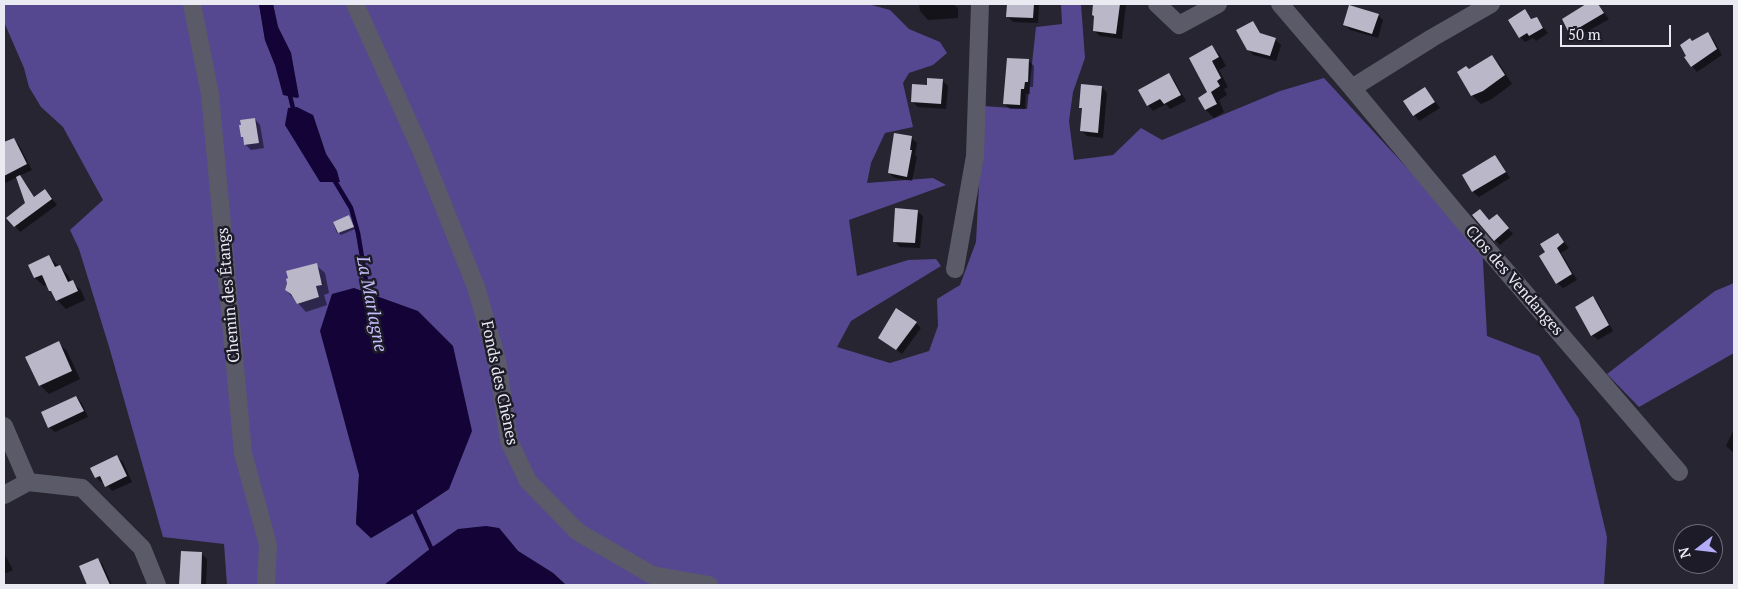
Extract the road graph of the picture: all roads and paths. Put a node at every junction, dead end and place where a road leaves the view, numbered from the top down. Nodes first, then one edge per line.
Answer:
1 (192, 4) edge
2 (355, 4) edge
3 (980, 4) edge
4 (1157, 4) edge
5 (1218, 4) edge
6 (1280, 4) edge
7 (1491, 4) edge
8 (1352, 88) junction
9 (955, 269) dead end
10 (4, 426) edge
11 (1679, 472) dead end
12 (28, 482) junction
13 (4, 495) edge
14 (157, 585) edge
15 (266, 585) edge
16 (709, 585) edge

1 - 15 street, Chemin des Étangs
2 - 16 street, Fonds des Chênes
3 - 9 street
4 - 5 street
6 - 8 street, Clos des Vendanges
7 - 8 street
8 - 11 street, Clos des Vendanges
10 - 12 street
12 - 13 street
12 - 14 street

